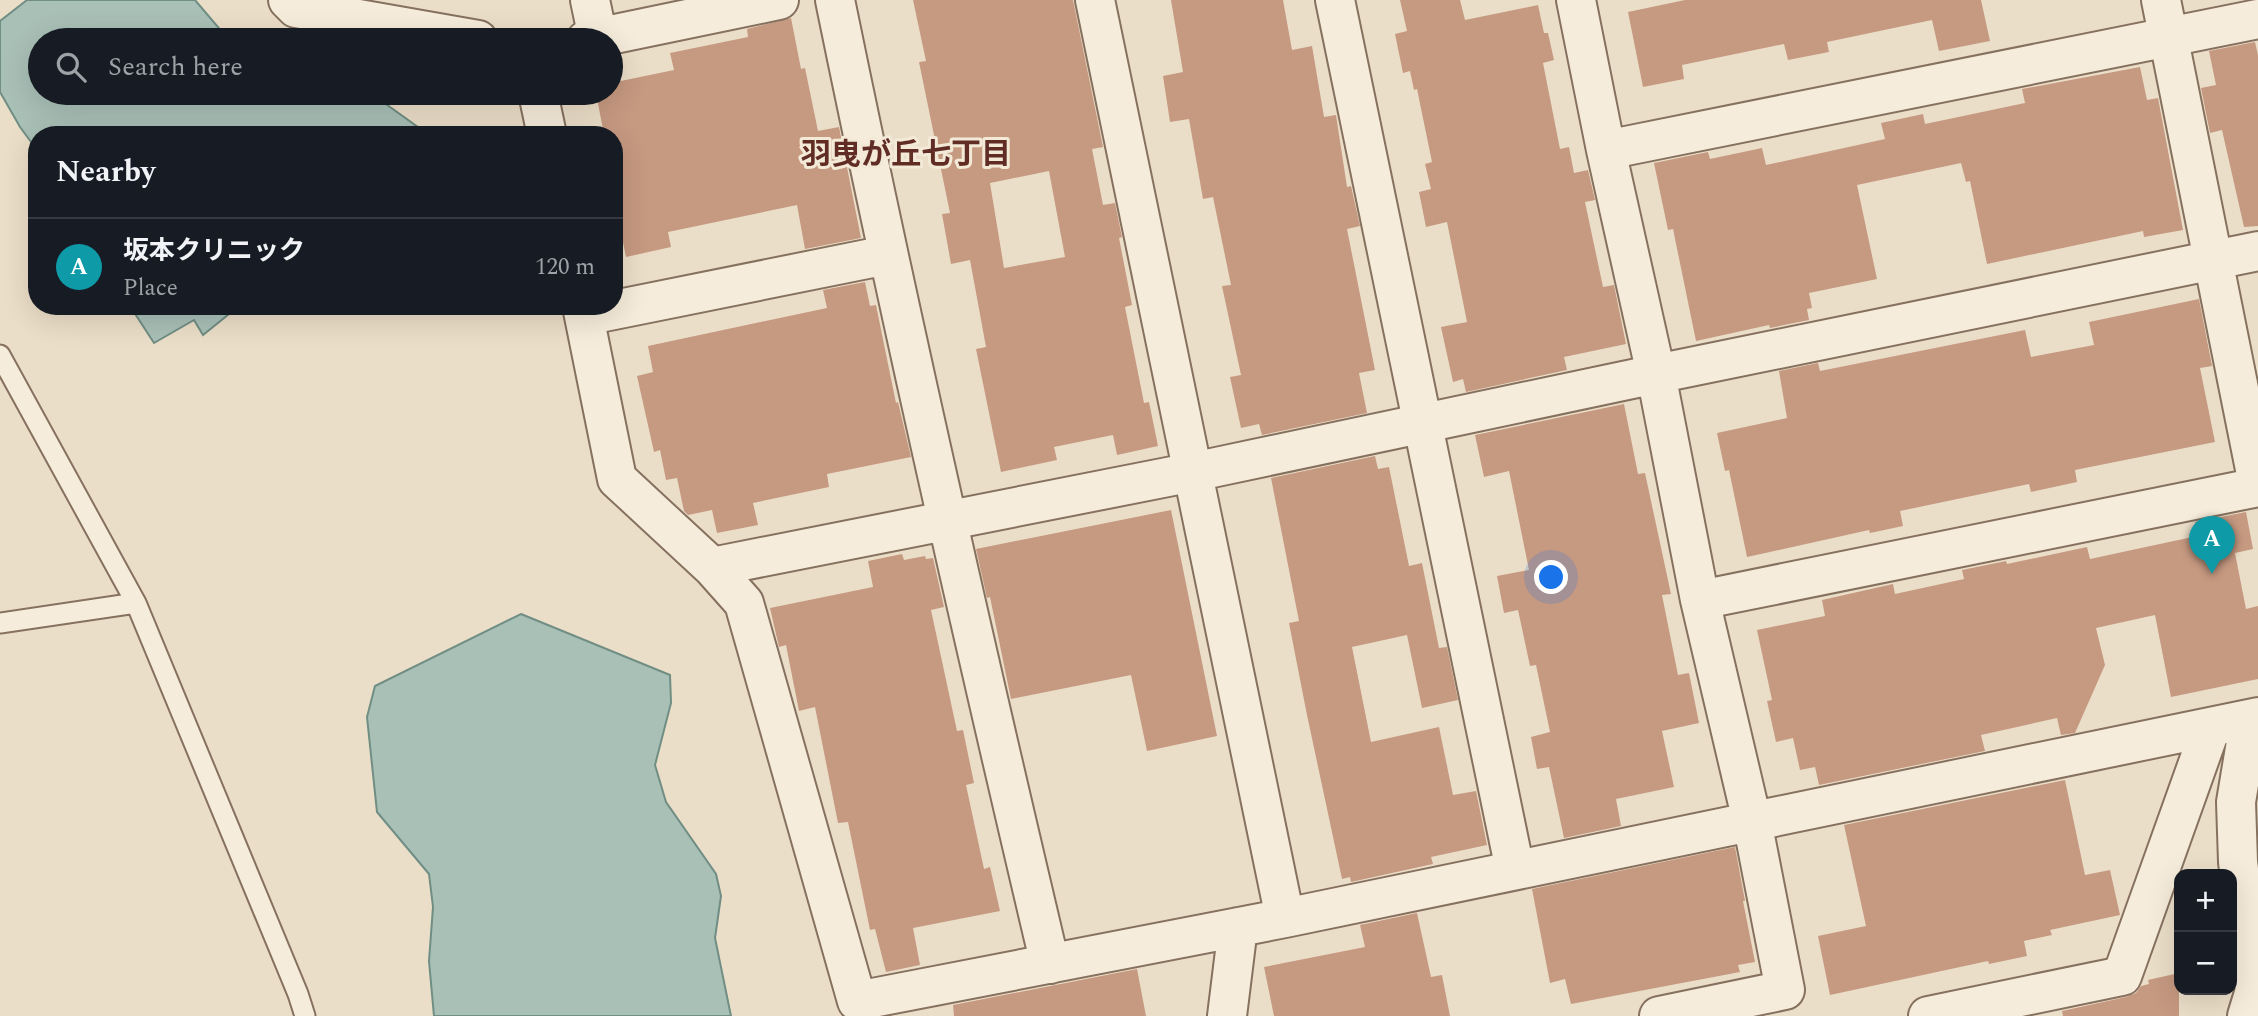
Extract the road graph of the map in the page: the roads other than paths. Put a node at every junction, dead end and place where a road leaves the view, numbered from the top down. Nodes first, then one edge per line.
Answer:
1 (288, 0) edge
2 (590, 0) edge
3 (779, 0) edge
4 (835, 0) edge
5 (1095, 0) edge
6 (1335, 0) edge
7 (1576, 0) edge
8 (2161, 0) edge
9 (2258, 19) edge
10 (410, 28) edge
11 (591, 28) edge
12 (623, 33) edge
13 (2169, 37) junction
14 (541, 105) edge
15 (545, 126) edge
16 (1606, 150) junction
17 (2258, 251) edge
18 (887, 255) junction
19 (2213, 261) junction
20 (623, 304) edge
21 (584, 315) edge
22 (0, 355) edge
23 (1657, 374) junction
24 (1424, 423) junction
25 (1193, 472) junction
26 (2258, 485) edge
27 (945, 520) junction
28 (712, 567) junction
29 (1700, 600) junction
30 (136, 603) junction
31 (0, 623) edge
32 (2255, 718) edge
33 (2211, 727) junction
34 (1752, 821) junction
35 (1515, 870) junction
36 (1285, 918) junction
37 (1238, 927) junction
38 (1050, 964) junction
39 (1787, 1003) edge
40 (305, 1016) edge
41 (1227, 1016) edge
42 (1659, 1016) edge
43 (1928, 1016) edge
44 (2247, 1016) edge

1 - 10 street
2 - 11 street
3 - 12 street
4 - 18 street
5 - 25 street
6 - 24 street
7 - 16 street
8 - 13 street
9 - 13 street
13 - 16 street
13 - 19 street
14 - 15 street
16 - 23 street
17 - 19 street
18 - 20 street
18 - 27 street
19 - 23 street
19 - 26 street
21 - 28 street
22 - 30 lane
23 - 24 street
23 - 29 street
24 - 25 street
24 - 35 street
25 - 27 street
25 - 36 street
26 - 29 street
27 - 28 street
27 - 38 street
28 - 38 street
29 - 34 street
30 - 31 lane
30 - 40 lane
32 - 33 street
32 - 44 street
33 - 34 street
33 - 43 street
34 - 35 street
34 - 39 street
35 - 36 street
36 - 37 street
37 - 38 street
37 - 41 street
39 - 42 street

